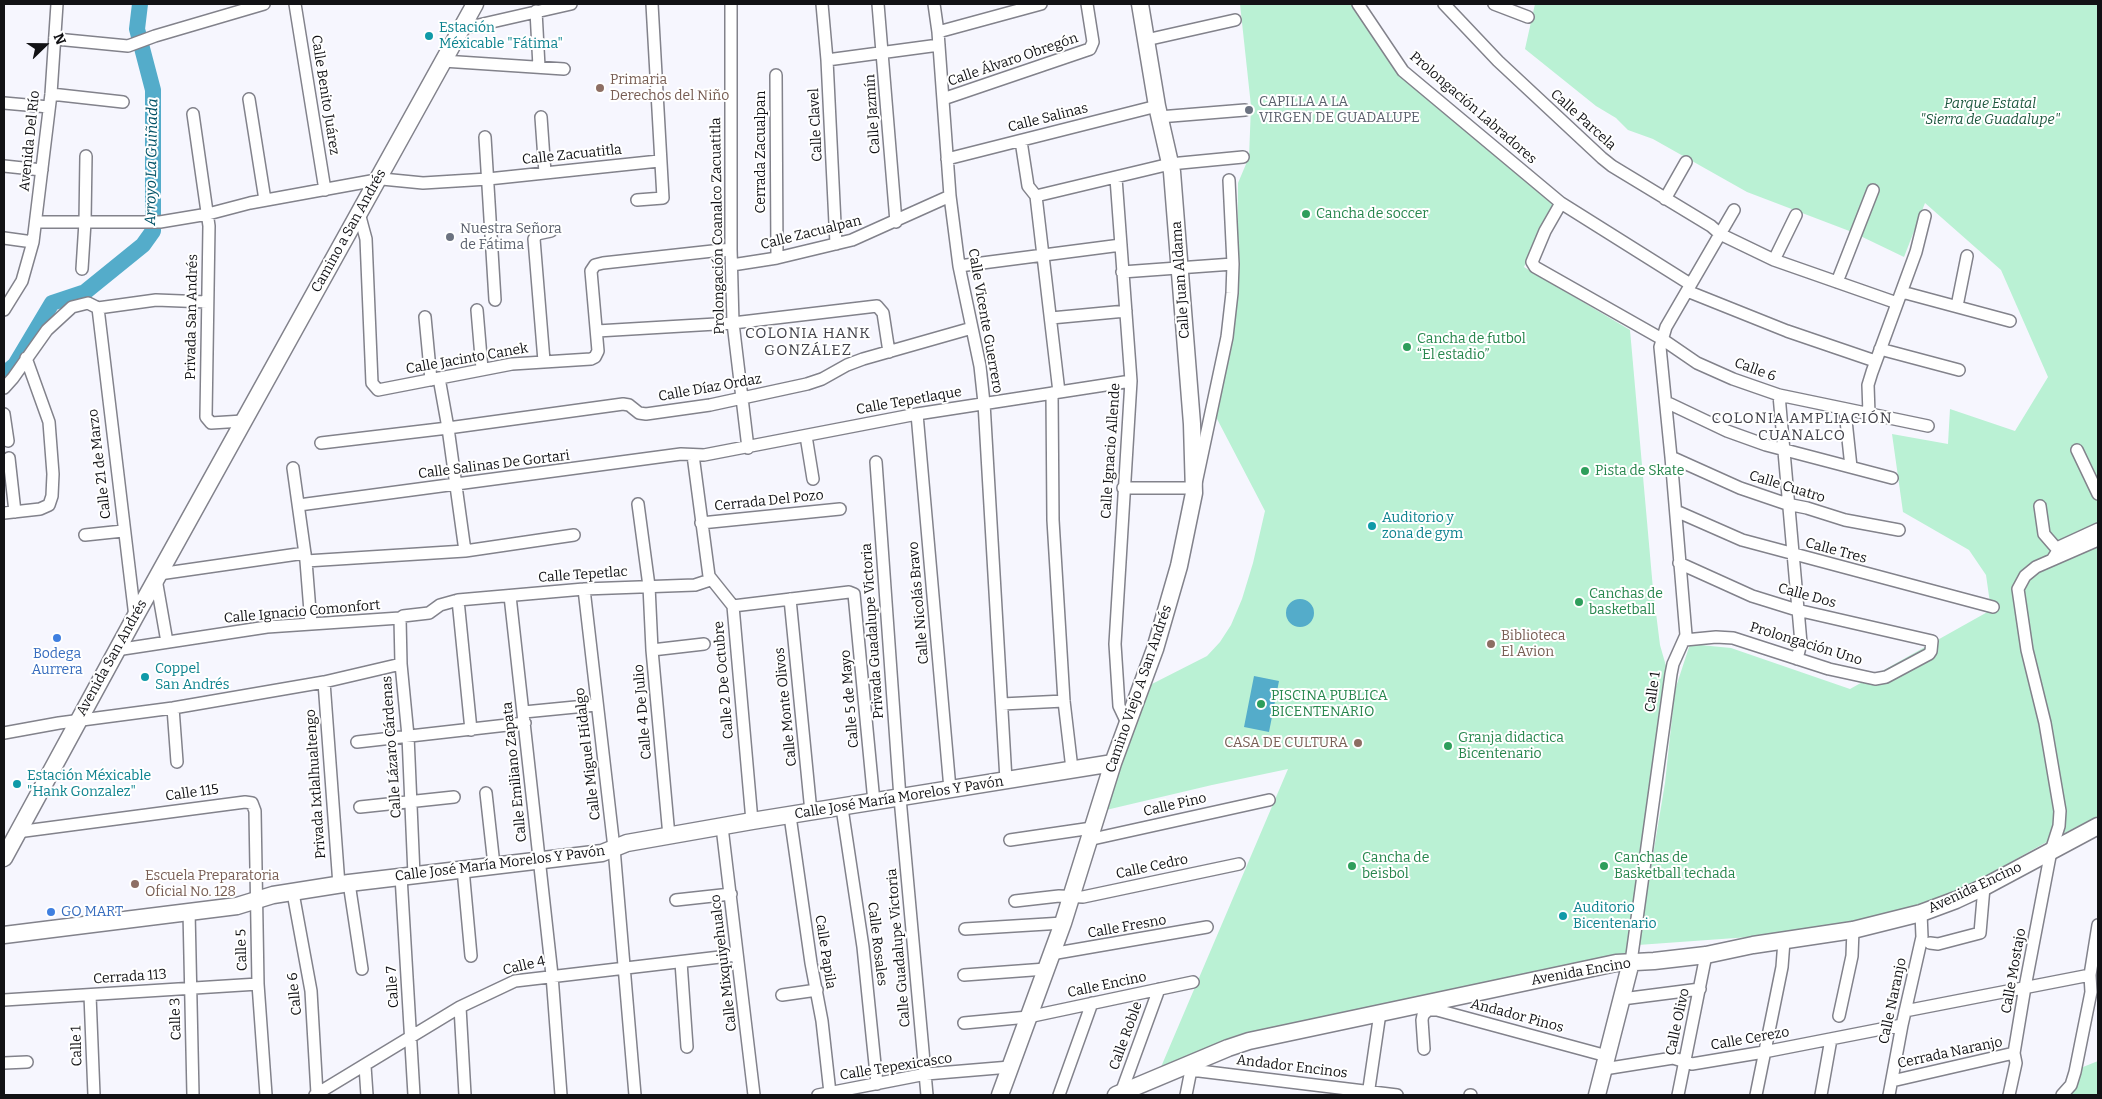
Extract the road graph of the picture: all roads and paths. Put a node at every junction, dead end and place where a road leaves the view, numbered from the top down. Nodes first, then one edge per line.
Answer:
1 (57, 4) edge
2 (264, 4) edge
3 (296, 4) edge
4 (475, 4) edge
5 (571, 4) edge
6 (652, 4) edge
7 (731, 4) edge
8 (822, 4) edge
9 (878, 4) edge
10 (934, 4) edge
11 (1041, 4) edge
12 (1087, 4) edge
13 (1140, 4) edge
14 (1358, 4) edge
15 (1444, 4) edge
16 (1494, 4) edge
17 (536, 11) junction
18 (1528, 17) dead end
19 (1235, 20) dead end
20 (461, 29) junction
21 (938, 32) junction
22 (56, 40) junction
23 (1146, 40) junction
24 (939, 45) junction
25 (883, 53) junction
26 (827, 60) junction
27 (443, 61) junction
28 (539, 67) junction
29 (564, 68) dead end
30 (776, 75) dead end
31 (51, 94) junction
32 (249, 99) dead end
33 (943, 99) junction
34 (123, 102) dead end
35 (4, 103) edge
36 (49, 107) junction
37 (1245, 110) dead end
38 (1158, 112) junction
39 (193, 114) dead end
40 (541, 117) dead end
41 (485, 137) dead end
42 (1022, 141) junction
43 (86, 156) dead end
44 (1243, 157) dead end
45 (947, 159) junction
46 (660, 161) junction
47 (1686, 162) dead end
48 (1170, 164) junction
49 (4, 166) edge
50 (42, 170) junction
51 (545, 173) junction
52 (1116, 178) junction
53 (488, 179) junction
54 (376, 180) junction
55 (1229, 180) dead end
56 (325, 190) junction
57 (1873, 190) dead end
58 (950, 196) junction
59 (1036, 196) junction
60 (1665, 199) junction
61 (265, 200) junction
62 (637, 200) dead end
63 (1561, 203) junction
64 (1734, 210) dead end
65 (359, 213) junction
66 (208, 214) junction
67 (1796, 215) dead end
68 (1925, 216) dead end
69 (36, 222) junction
70 (85, 222) junction
71 (896, 222) junction
72 (551, 231) dead end
73 (1720, 234) junction
74 (4, 238) edge
75 (33, 242) junction
76 (836, 244) junction
77 (1121, 245) junction
78 (731, 248) junction
79 (1043, 254) junction
80 (1967, 256) dead end
81 (777, 258) junction
82 (1774, 260) junction
83 (1233, 264) junction
84 (732, 265) junction
85 (959, 266) junction
86 (1180, 267) junction
87 (82, 269) dead end
88 (1122, 272) junction
89 (1837, 282) junction
90 (1689, 288) junction
91 (1902, 292) junction
92 (495, 300) dead end
93 (207, 302) junction
94 (1897, 303) junction
95 (1957, 306) junction
96 (98, 308) junction
97 (4, 310) edge
98 (477, 310) dead end
99 (1126, 311) junction
100 (425, 317) dead end
101 (1051, 318) junction
102 (2010, 322) dead end
103 (733, 323) junction
104 (972, 328) junction
105 (597, 331) junction
106 (1662, 339) junction
107 (1880, 349) junction
108 (888, 352) junction
109 (26, 358) junction
110 (544, 360) junction
111 (1876, 361) junction
112 (482, 369) junction
113 (1959, 370) dead end
114 (435, 379) junction
115 (1131, 381) junction
116 (4, 388) edge
117 (1056, 393) junction
118 (1778, 395) junction
119 (741, 399) junction
120 (1666, 402) junction
121 (984, 403) junction
122 (1845, 411) junction
123 (4, 414) edge
124 (917, 414) junction
125 (1869, 414) junction
126 (244, 421) junction
127 (1928, 426) dead end
128 (448, 428) junction
129 (806, 436) junction
130 (8, 441) dead end
131 (321, 442) dead end
132 (748, 448) junction
133 (1783, 450) junction
134 (2077, 450) dead end
135 (693, 455) junction
136 (1672, 457) junction
137 (10, 458) dead end
138 (224, 459) joint
139 (876, 462) dead end
140 (1851, 467) junction
141 (293, 468) dead end
142 (1892, 478) dead end
143 (813, 479) dead end
144 (455, 485) junction
145 (1124, 488) junction
146 (1195, 488) junction
147 (2098, 494) edge
148 (638, 504) dead end
149 (1787, 504) junction
150 (299, 505) junction
151 (2040, 506) dead end
152 (840, 509) dead end
153 (1676, 511) junction
154 (9, 512) edge
155 (702, 523) junction
156 (2098, 529) edge
157 (1899, 530) dead end
158 (123, 531) junction
159 (85, 534) dead end
160 (574, 535) dead end
161 (2098, 540) edge
162 (2057, 549) junction
163 (465, 551) junction
164 (1793, 555) junction
165 (306, 557) junction
166 (2052, 560) junction
167 (1679, 563) junction
168 (157, 576) junction
169 (710, 580) junction
170 (649, 586) junction
171 (584, 589) junction
172 (510, 596) junction
173 (790, 599) junction
174 (458, 600) junction
175 (733, 606) junction
176 (1993, 607) dead end
177 (1797, 610) junction
178 (135, 617) junction
179 (400, 618) junction
180 (311, 624) junction
181 (1685, 640) junction
182 (1932, 641) joint
183 (167, 642) junction
184 (704, 644) dead end
185 (116, 650) junction
186 (652, 650) junction
187 (1797, 659) junction
188 (401, 664) junction
189 (324, 682) junction
190 (1064, 702) junction
191 (596, 704) junction
192 (1002, 704) junction
193 (173, 708) junction
194 (524, 718) junction
195 (77, 722) junction
196 (1128, 725) junction
197 (471, 730) junction
198 (4, 732) edge
199 (408, 736) junction
200 (357, 742) dead end
201 (177, 762) dead end
202 (1113, 763) junction
203 (1072, 769) junction
204 (1006, 780) junction
205 (950, 789) junction
206 (486, 793) dead end
207 (454, 797) dead end
208 (900, 798) junction
209 (1269, 800) dead end
210 (411, 802) junction
211 (874, 802) junction
212 (252, 803) joint
213 (360, 807) dead end
214 (842, 808) junction
215 (811, 812) junction
216 (790, 816) junction
217 (752, 821) junction
218 (2098, 826) edge
219 (722, 827) junction
220 (17, 832) junction
221 (1090, 834) junction
222 (669, 836) junction
223 (1010, 840) dead end
224 (614, 848) junction
225 (2051, 851) junction
226 (4, 858) edge
227 (539, 860) junction
228 (1239, 864) dead end
229 (494, 865) junction
230 (463, 869) junction
231 (407, 875) junction
232 (344, 884) junction
233 (1984, 887) junction
234 (293, 893) junction
235 (731, 894) junction
236 (1072, 896) junction
237 (676, 900) dead end
238 (256, 901) junction
239 (1014, 901) dead end
240 (189, 911) junction
241 (1921, 913) junction
242 (1063, 923) junction
243 (2098, 925) edge
244 (1207, 927) dead end
245 (964, 929) dead end
246 (1853, 930) junction
247 (4, 935) edge
248 (1784, 941) junction
249 (1930, 943) dead end
250 (737, 955) junction
251 (1706, 955) junction
252 (471, 956) dead end
253 (1049, 961) junction
254 (681, 962) junction
255 (1631, 962) junction
256 (626, 968) junction
257 (362, 969) dead end
258 (552, 975) junction
259 (964, 975) dead end
260 (2090, 975) junction
261 (1193, 982) dead end
262 (258, 984) junction
263 (2026, 987) junction
264 (190, 988) junction
265 (1160, 989) junction
266 (1700, 989) junction
267 (817, 990) junction
268 (782, 995) dead end
269 (90, 996) junction
270 (1622, 999) junction
271 (4, 1000) edge
272 (1092, 1003) junction
273 (1429, 1006) junction
274 (460, 1007) junction
275 (1905, 1011) junction
276 (1380, 1013) junction
277 (1839, 1016) dead end
278 (1028, 1017) junction
279 (964, 1023) dead end
280 (1902, 1025) junction
281 (412, 1038) junction
282 (1831, 1039) junction
283 (687, 1047) dead end
284 (1424, 1049) dead end
285 (1764, 1052) junction
286 (2014, 1053) junction
287 (27, 1062) dead end
288 (1605, 1062) junction
289 (1685, 1062) junction
290 (4, 1063) edge
291 (365, 1066) junction
292 (1192, 1066) junction
293 (1010, 1067) junction
294 (926, 1074) junction
295 (1892, 1080) junction
296 (877, 1084) junction
297 (864, 1091) edge
298 (830, 1093) junction
299 (1368, 1093) edge
300 (1118, 1094) edge
301 (94, 1095) edge
302 (193, 1095) edge
303 (266, 1095) edge
304 (316, 1095) edge
305 (367, 1095) edge
306 (414, 1095) edge
307 (465, 1095) edge
308 (561, 1095) edge
309 (635, 1095) edge
310 (754, 1095) edge
311 (818, 1095) edge
312 (927, 1095) edge
313 (1000, 1095) edge
314 (1059, 1095) edge
315 (1186, 1095) edge
316 (1397, 1095) edge
317 (1597, 1095) edge
318 (1678, 1095) edge
319 (1756, 1095) edge
320 (1821, 1095) edge
321 (1889, 1095) edge
322 (2009, 1095) edge
323 (2062, 1095) edge

1 - 22 street, Avenida Del Río
2 - 22 street
3 - 56 street, Calle Benito Juárez
4 - 20 street, Camino a San Andrés
5 - 17 street
6 - 46 street
7 - 78 street, Prolongación Coanalco Zacuatitla
8 - 26 street, Calle Clavel
9 - 25 street, Calle Jazmín
10 - 21 street, Calle Vicente Guerrero
11 - 21 street
12 - 33 street, Calle Álvaro Obregón
13 - 23 street, Calle Juan Aldama
14 - 63 street, Prolongación Labradores
15 - 60 street, Calle Parcela
16 - 18 street
17 - 20 street
17 - 28 street
19 - 23 street
20 - 27 street, Camino a San Andrés
21 - 24 street, Calle Vicente Guerrero
22 - 31 street, Avenida Del Río
23 - 38 street, Calle Juan Aldama
24 - 25 street
24 - 33 street, Calle Vicente Guerrero
25 - 26 street
25 - 71 street, Calle Jazmín
26 - 76 street, Calle Clavel
27 - 28 street
27 - 54 street, Camino a San Andrés
28 - 29 street
30 - 81 street, Cerrada Zacualpan
31 - 34 street
31 - 36 street, Avenida Del Río
32 - 61 street
33 - 45 street, Calle Vicente Guerrero
35 - 36 street
36 - 50 street, Avenida Del Río
37 - 38 street, Calle Salinas
38 - 42 street, Calle Salinas
38 - 48 street, Calle Juan Aldama
39 - 66 street, Privada San Andrés
40 - 51 street
41 - 53 street
42 - 45 street, Calle Salinas
42 - 59 street
43 - 70 street
44 - 48 street
45 - 58 street, Calle Vicente Guerrero
46 - 51 street, Calle Zacuatitla
46 - 62 street
47 - 60 street
48 - 52 street
48 - 86 street, Calle Juan Aldama
49 - 50 street
50 - 69 street, Avenida Del Río
51 - 53 street, Calle Zacuatitla
52 - 59 street
52 - 77 street, Calle Ignacio Allende
53 - 54 street
53 - 92 street
54 - 56 street
54 - 65 street, Camino a San Andrés
55 - 83 street, Camino Viejo A San Andrés
56 - 61 street
57 - 89 street
58 - 71 street, Calle Zacualpan
58 - 85 street, Calle Vicente Guerrero
59 - 79 street
60 - 73 street, Calle Parcela
61 - 66 street
63 - 90 street, Prolongación Labradores
63 - 106 street
64 - 73 street
65 - 114 street, Calle Jacinto Canek
65 - 126 street, Camino a San Andrés
66 - 70 street
66 - 93 street, Privada San Andrés
67 - 82 street
68 - 91 street
69 - 70 street
69 - 75 street, Avenida Del Río
70 - 87 street
71 - 76 street, Calle Zacualpan
72 - 110 street
73 - 82 street, Calle Parcela
73 - 90 street
74 - 75 street
75 - 97 street, Avenida Del Río
76 - 81 street, Calle Zacualpan
77 - 79 street
77 - 88 street, Calle Ignacio Allende
78 - 84 street, Prolongación Coanalco Zacuatitla
78 - 105 street
79 - 85 street
79 - 101 street
80 - 95 street
81 - 84 street, Calle Zacualpan
82 - 89 street, Calle Parcela
83 - 86 street
83 - 146 street, Camino Viejo A San Andrés
84 - 103 street, Prolongación Coanalco Zacuatitla
85 - 104 street, Calle Vicente Guerrero
86 - 88 street
86 - 146 street, Calle Juan Aldama
88 - 99 street, Calle Ignacio Allende
89 - 94 street, Calle Parcela
90 - 106 street
90 - 111 street, Prolongación Labradores
91 - 94 street
91 - 95 street
93 - 96 street
93 - 126 street, Privada San Andrés
94 - 107 street
95 - 102 street
96 - 109 street
96 - 158 street, Calle 21 de Marzo
98 - 112 street
99 - 101 street
99 - 115 street, Calle Ignacio Allende
100 - 114 street
101 - 117 street
103 - 105 street
103 - 108 street
103 - 119 street, Prolongación Coanalco Zacuatitla
104 - 108 street, Calle Díaz Ordaz
104 - 121 street, Calle Vicente Guerrero
105 - 110 street, Calle Jacinto Canek
106 - 118 street, Calle 6
106 - 120 street, Calle 1
107 - 111 street
107 - 113 street
108 - 119 street, Calle Díaz Ordaz
109 - 116 street
109 - 154 street
110 - 112 street, Calle Jacinto Canek
111 - 125 street
112 - 114 street, Calle Jacinto Canek
114 - 128 street
115 - 117 street, Calle Tepetlaque
115 - 145 street, Calle Ignacio Allende
117 - 121 street, Calle Tepetlaque
117 - 190 street
118 - 122 street, Calle 6
118 - 133 street
119 - 128 street, Calle Díaz Ordaz
119 - 132 street, Prolongación Coanalco Zacuatitla
120 - 133 street
120 - 136 street, Calle 1
121 - 124 street, Calle Tepetlaque
121 - 192 street, Calle Vicente Guerrero
122 - 125 street, Calle 6
122 - 140 street
123 - 130 street
124 - 129 street, Calle Tepetlaque
124 - 205 street, Calle Nicolás Bravo
125 - 127 street, Calle 6
126 - 138 street, Camino a San Andrés
128 - 131 street, Calle Díaz Ordaz
128 - 144 street
129 - 132 street, Calle Tepetlaque
129 - 143 street
132 - 135 street, Calle Tepetlaque
133 - 140 street
133 - 149 street
134 - 147 street
135 - 144 street, Calle Salinas De Gortari
135 - 155 street
136 - 149 street, Calle Cuatro
136 - 153 street, Calle 1
137 - 154 street
138 - 168 street, Avenida San Andrés
139 - 208 street, Privada Guadalupe Victoria
140 - 142 street
141 - 150 street
144 - 150 street, Calle Salinas De Gortari
144 - 163 street
145 - 146 street
145 - 196 street, Calle Ignacio Allende
146 - 196 street, Camino Viejo A San Andrés
148 - 170 street, Calle 4 De Julio
149 - 157 street, Calle Cuatro
149 - 164 street
150 - 165 street
151 - 162 street
152 - 155 street, Cerrada Del Pozo
153 - 164 street, Calle Tres
153 - 167 street, Calle 1
155 - 169 street
156 - 162 street
158 - 159 street
158 - 178 street, Calle 21 de Marzo
160 - 163 street
161 - 166 street, Calle Mostajo
162 - 166 street
163 - 165 street
164 - 176 street, Calle Tres
164 - 177 street
165 - 168 street
165 - 180 street
166 - 225 street, Calle Mostajo
167 - 177 street, Calle Dos
167 - 181 street, Calle 1
168 - 178 street, Avenida San Andrés
168 - 183 street
169 - 170 street, Calle Tepetlac
169 - 175 street, Calle 2 De Octubre
170 - 171 street, Calle Tepetlac
170 - 186 street, Calle 4 De Julio
171 - 172 street, Calle Tepetlac
171 - 191 street, Calle Miguel Hidalgo
172 - 174 street, Calle Tepetlac
172 - 194 street, Calle Emiliano Zapata
173 - 175 street
173 - 211 street, Calle 5 de Mayo
173 - 215 street, Calle Monte Olivos
174 - 179 street, Calle Ignacio Comonfort
174 - 197 street
175 - 217 street, Calle 2 De Octubre
177 - 182 street, Calle Dos
177 - 187 street
178 - 185 street, Avenida San Andrés
179 - 180 street, Calle Ignacio Comonfort
179 - 188 street, Calle Lázaro Cárdenas
180 - 183 street, Calle Ignacio Comonfort
181 - 187 street, Prolongación Uno
181 - 255 street, Calle 1
182 - 187 street, Prolongación Uno
183 - 185 street, Calle Ignacio Comonfort
184 - 186 street
185 - 195 street, Avenida San Andrés
186 - 222 street, Calle 4 De Julio
188 - 189 street
188 - 199 street, Calle Lázaro Cárdenas
189 - 193 street
189 - 232 street, Privada Ixtlalhualtengo
190 - 192 street
190 - 203 street
191 - 194 street
191 - 224 street, Calle Miguel Hidalgo
192 - 204 street, Calle Vicente Guerrero
193 - 195 street
193 - 201 street
194 - 197 street
194 - 227 street, Calle Emiliano Zapata
195 - 198 street
195 - 220 street, Avenida San Andrés
196 - 202 street, Camino Viejo A San Andrés
197 - 199 street
199 - 200 street
199 - 210 street, Calle Lázaro Cárdenas
202 - 203 street, Calle José María Morelos Y Pavón
202 - 221 street, Camino Viejo A San Andrés
203 - 204 street, Calle José María Morelos Y Pavón
204 - 205 street, Calle José María Morelos Y Pavón
205 - 208 street, Calle José María Morelos Y Pavón
206 - 229 street
207 - 210 street
208 - 211 street, Calle José María Morelos Y Pavón
208 - 294 street, Calle Guadalupe Victoria
209 - 221 street, Calle Pino
210 - 213 street
210 - 231 street, Calle Lázaro Cárdenas
211 - 214 street, Calle José María Morelos Y Pavón
212 - 220 street, Calle 115
212 - 238 street, Calle 5
214 - 215 street, Calle José María Morelos Y Pavón
214 - 296 street, Calle Rosales
215 - 216 street, Calle José María Morelos Y Pavón
216 - 217 street, Calle José María Morelos Y Pavón
216 - 267 street, Calle Papila
217 - 219 street, Calle José María Morelos Y Pavón
218 - 225 street, Avenida Encino
219 - 222 street, Calle José María Morelos Y Pavón
219 - 235 street, Calle Mixquiyehualco
220 - 226 street, Avenida San Andrés
221 - 223 street, Calle Pino
221 - 236 street, Camino Viejo A San Andrés
222 - 224 street, Calle José María Morelos Y Pavón
224 - 227 street, Calle José María Morelos Y Pavón
224 - 256 street, Calle Miguel Hidalgo
225 - 233 street, Avenida Encino
225 - 263 street, Calle Mostajo
227 - 229 street, Calle José María Morelos Y Pavón
227 - 258 street, Calle Emiliano Zapata
228 - 236 street, Calle Cedro
229 - 230 street, Calle José María Morelos Y Pavón
230 - 231 street, Calle José María Morelos Y Pavón
230 - 252 street
231 - 232 street, Calle José María Morelos Y Pavón
231 - 281 street, Calle 7
232 - 234 street, Calle José María Morelos Y Pavón
232 - 257 street, Privada Ixtlalhualtengo
233 - 241 street, Avenida Encino
233 - 249 street
234 - 238 street, Calle José María Morelos Y Pavón
234 - 304 street, Calle 6
235 - 237 street
235 - 250 street, Calle Mixquiyehualco
236 - 239 street, Calle Cedro
236 - 242 street, Camino Viejo A San Andrés
238 - 240 street, Calle José María Morelos Y Pavón
238 - 262 street, Calle 5
240 - 247 street, Calle José María Morelos Y Pavón
240 - 264 street, Calle 3
241 - 246 street, Avenida Encino
241 - 275 street, Calle Naranjo
242 - 245 street
242 - 253 street, Camino Viejo A San Andrés
243 - 260 street
244 - 253 street, Calle Fresno
246 - 248 street, Avenida Encino
246 - 277 street
248 - 251 street, Avenida Encino
248 - 285 street
250 - 254 street, Calle 4
250 - 310 street, Calle Mixquiyehualco
251 - 255 street, Avenida Encino
251 - 266 street, Calle Olivo
253 - 259 street, Calle Fresno
253 - 278 street, Camino Viejo A San Andrés
254 - 256 street, Calle 4
254 - 283 street
255 - 270 street
255 - 273 street, Avenida Encino
256 - 258 street, Calle 4
256 - 309 street, Calle Miguel Hidalgo
258 - 274 street, Calle 4
258 - 308 street, Calle Emiliano Zapata
260 - 263 street
260 - 323 street
261 - 265 street, Calle Encino
262 - 264 street, Cerrada 113
262 - 303 street, Calle 5
263 - 275 street
263 - 286 street, Calle Mostajo
264 - 269 street, Cerrada 113
264 - 302 street, Calle 3
265 - 272 street, Calle Encino
265 - 300 street, Calle Roble
266 - 270 street
266 - 289 street, Calle Olivo
267 - 268 street
267 - 298 street, Calle Papila
269 - 271 street, Cerrada 113
269 - 301 street, Calle 1
270 - 288 street
272 - 278 street, Calle Encino
272 - 314 street
273 - 276 street, Avenida Encino
273 - 284 street
273 - 288 street, Andador Pinos
274 - 281 street, Calle 4
274 - 307 street
275 - 280 street, Calle Naranjo
276 - 292 street, Avenida Encino
276 - 299 street
278 - 279 street, Calle Encino
278 - 293 street, Camino Viejo A San Andrés
280 - 282 street, Calle Cerezo
280 - 295 street, Calle Naranjo
281 - 291 street, Calle 4
281 - 306 street, Calle 7
282 - 285 street, Calle Cerezo
282 - 320 street
285 - 289 street, Calle Cerezo
285 - 319 street
286 - 295 street, Cerrada Naranjo
286 - 322 street, Calle Mostajo
287 - 290 street
288 - 289 street, Calle Cerezo
288 - 317 street
289 - 318 street, Calle Olivo
291 - 304 street, Calle 4
291 - 305 street
292 - 299 street, Andador Encinos
292 - 300 street, Avenida Encino
292 - 315 street
293 - 294 street, Calle Tepexicasco
293 - 313 street, Camino Viejo A San Andrés
294 - 296 street, Calle Tepexicasco
294 - 312 street, Calle Guadalupe Victoria
295 - 321 street, Calle Naranjo
296 - 297 street, Calle Tepexicasco
297 - 298 street, Calle Tepexicasco
298 - 311 street, Calle Tepexicasco
299 - 316 street, Andador Encinos

